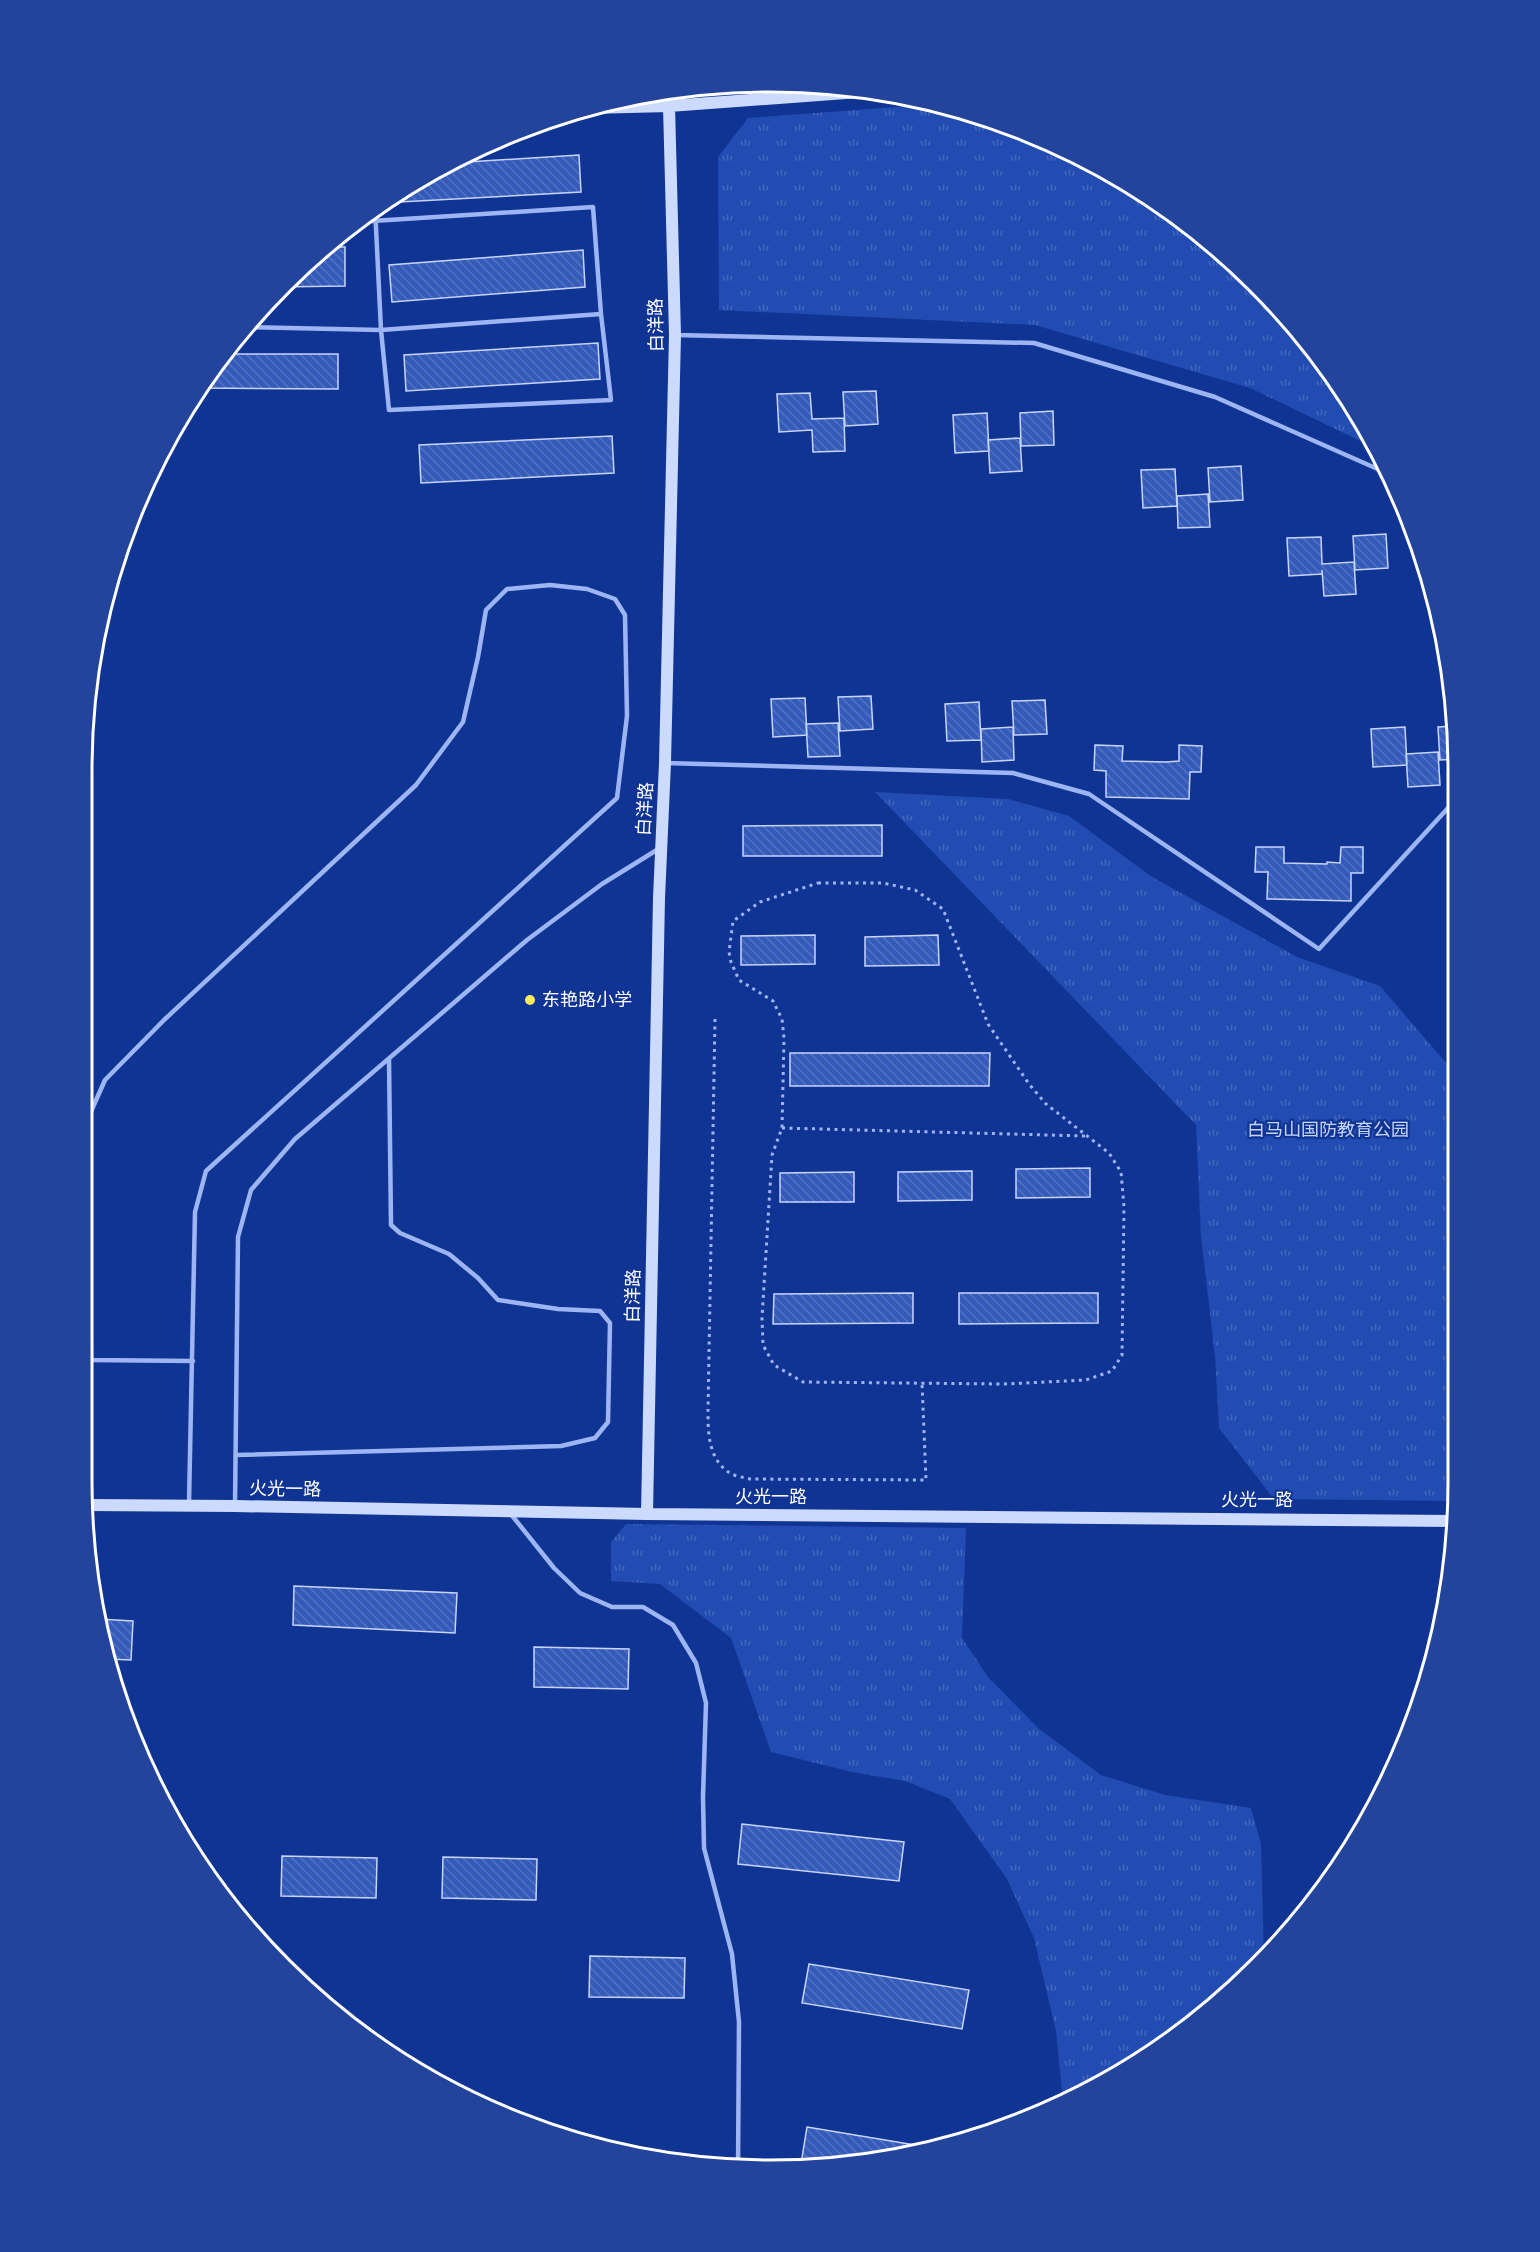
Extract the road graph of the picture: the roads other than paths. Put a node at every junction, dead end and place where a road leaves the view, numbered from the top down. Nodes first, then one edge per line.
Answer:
1 (828, 94) edge
2 (662, 101) edge
3 (669, 106) junction
4 (629, 107) edge
5 (376, 218) edge
6 (371, 222) edge
7 (376, 222) junction
8 (601, 314) junction
9 (256, 327) edge
10 (381, 330) junction
11 (675, 335) junction
12 (1379, 469) edge
13 (665, 763) junction
14 (1448, 808) edge
15 (661, 847) junction
16 (389, 1059) junction
17 (92, 1109) edge
18 (92, 1360) edge
19 (193, 1361) junction
20 (236, 1455) junction
21 (93, 1505) edge
22 (189, 1505) junction
23 (235, 1506) junction
24 (508, 1511) junction
25 (647, 1514) junction
26 (1447, 1521) edge
27 (738, 2159) edge

1 - 3 street
2 - 3 street
3 - 4 street
3 - 11 street, 白洋路
5 - 7 lane
6 - 7 lane
7 - 8 lane
7 - 10 lane
8 - 10 lane
8 - 10 lane
9 - 10 lane
11 - 12 lane
11 - 13 street, 白洋路
13 - 14 lane
13 - 15 street, 白洋路
15 - 16 lane
15 - 25 street, 白洋路
16 - 20 lane
16 - 20 lane
17 - 19 lane
18 - 19 lane
19 - 22 lane
20 - 23 lane
21 - 22 street, 火光一路
22 - 23 street, 火光一路
23 - 24 street, 火光一路
24 - 25 street, 火光一路
24 - 27 lane
25 - 26 street, 火光一路

